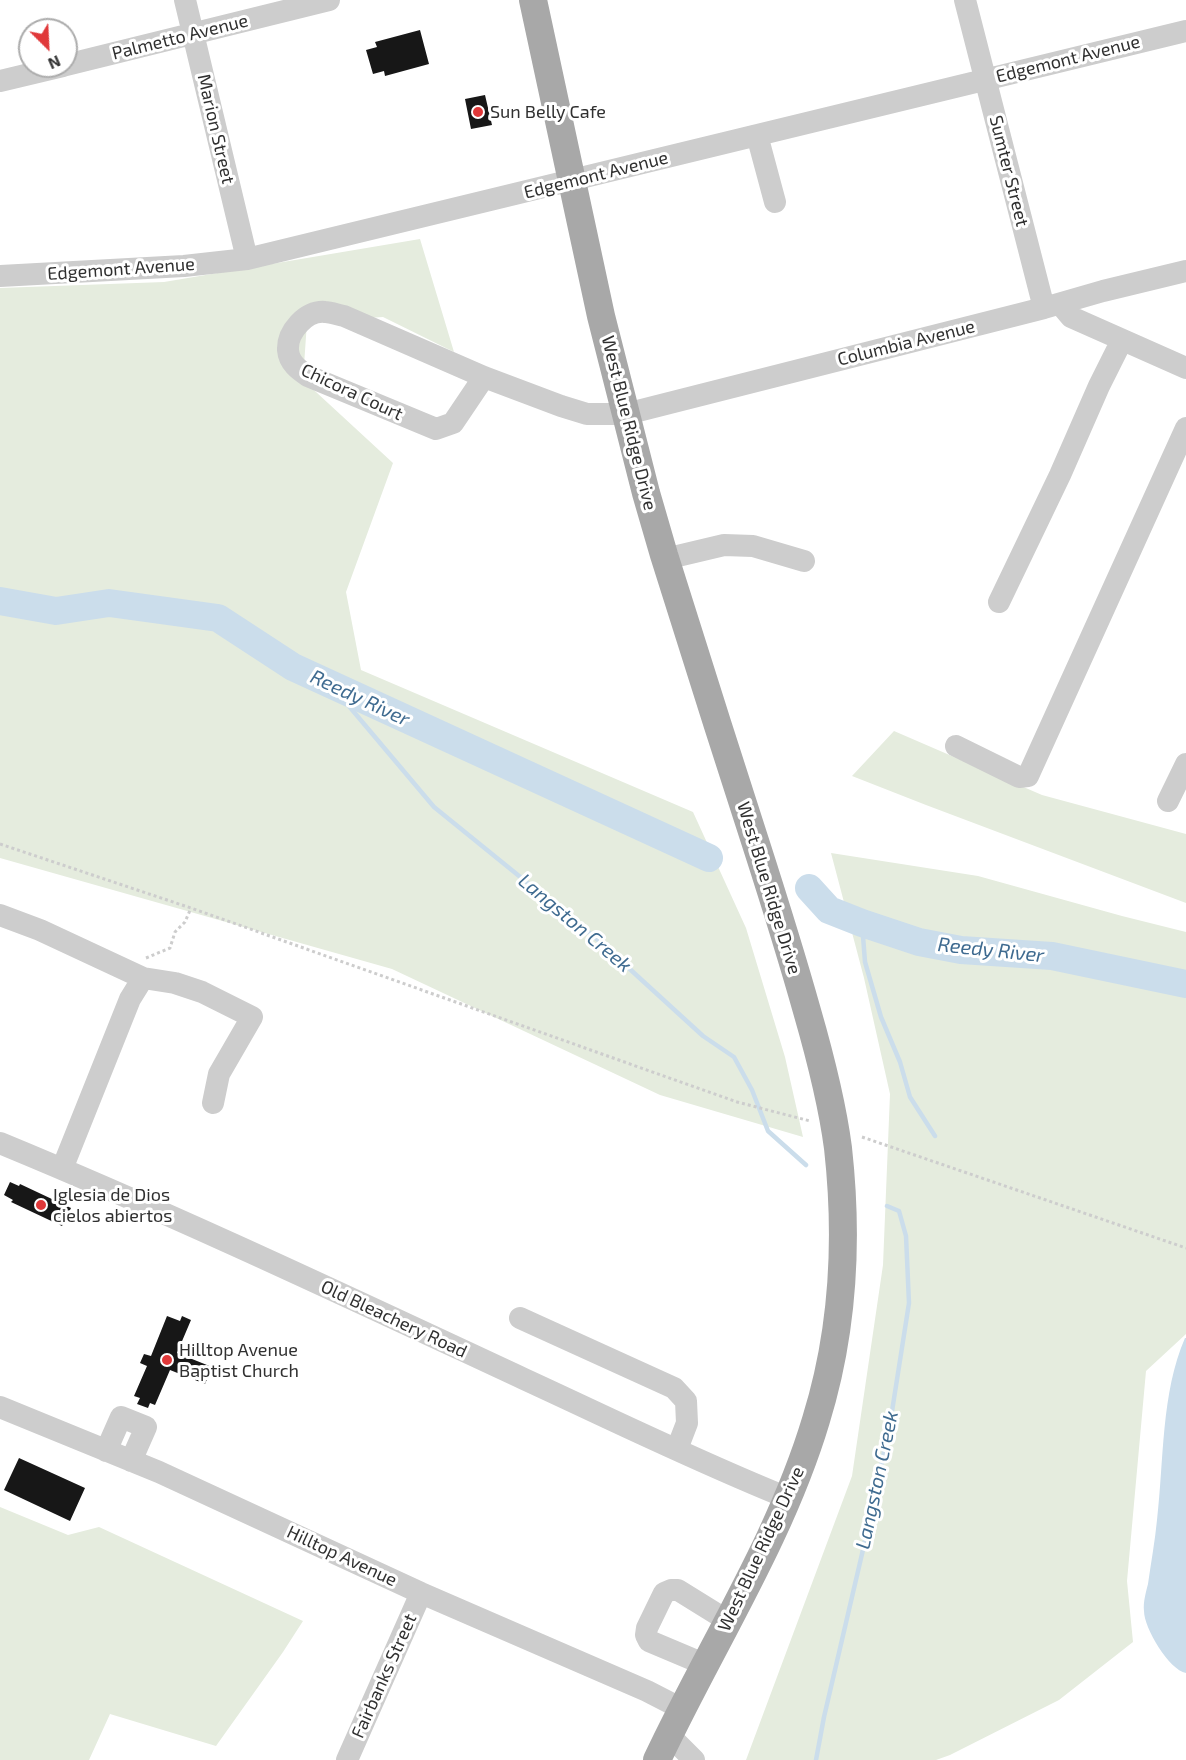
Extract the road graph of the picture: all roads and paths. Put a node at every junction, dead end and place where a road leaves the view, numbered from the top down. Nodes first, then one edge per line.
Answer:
1 (185, 0) edge
2 (329, 0) edge
3 (533, 0) edge
4 (965, 0) edge
5 (1186, 31) edge
6 (194, 34) junction
7 (78, 63) edge
8 (18, 77) edge
9 (986, 80) junction
10 (0, 81) edge
11 (757, 135) junction
12 (573, 180) junction
13 (776, 201) dead end
14 (247, 259) junction
15 (1186, 271) edge
16 (0, 276) edge
17 (1052, 306) junction
18 (1122, 340) junction
19 (1186, 368) edge
20 (484, 377) junction
21 (626, 414) junction
22 (1186, 428) edge
23 (665, 559) junction
24 (804, 561) dead end
25 (999, 602) dead end
26 (956, 746) dead end
27 (1186, 764) edge
28 (1168, 801) dead end
29 (0, 844) edge
30 (0, 915) edge
31 (144, 978) junction
32 (213, 1103) dead end
33 (810, 1120) dead end
34 (862, 1137) dead end
35 (0, 1143) edge
36 (62, 1169) junction
37 (1186, 1248) edge
38 (520, 1318) dead end
39 (0, 1407) edge
40 (677, 1449) junction
41 (106, 1451) junction
42 (131, 1461) junction
43 (788, 1498) junction
44 (421, 1593) junction
45 (728, 1621) junction
46 (706, 1665) junction
47 (682, 1708) junction
48 (663, 1747) edge
49 (347, 1760) edge
50 (693, 1760) edge

1 - 6 street, Marion Street
2 - 6 street, Palmetto Avenue
3 - 12 main road, West Blue Ridge Drive
4 - 9 street, Sumter Street
5 - 9 street, Edgemont Avenue
6 - 7 street, Palmetto Avenue
6 - 14 street, Marion Street
8 - 10 street, Palmetto Avenue
9 - 11 street, Edgemont Avenue
9 - 17 street, Sumter Street
11 - 12 street, Edgemont Avenue
11 - 13 street
12 - 14 street, Edgemont Avenue
12 - 21 main road, West Blue Ridge Drive
14 - 16 street, Edgemont Avenue
15 - 17 street, Columbia Avenue
17 - 18 street
17 - 21 street, Columbia Avenue
18 - 19 street
18 - 25 street
20 - 20 street, Chicora Court
20 - 21 street, Chicora Court
21 - 23 main road, West Blue Ridge Drive
22 - 26 street
23 - 24 street
23 - 43 main road, West Blue Ridge Drive
27 - 28 street
29 - 33 path
30 - 31 street
31 - 32 street
31 - 36 street
34 - 37 path
35 - 36 street, Old Bleachery Road
36 - 40 street, Old Bleachery Road
38 - 40 street
39 - 41 street, Hilltop Avenue
40 - 43 street, Old Bleachery Road
41 - 42 street, Hilltop Avenue
41 - 42 street
42 - 44 street, Hilltop Avenue
43 - 45 main road, West Blue Ridge Drive
44 - 47 street, Hilltop Avenue
44 - 49 street, Fairbanks Street
45 - 46 main road, West Blue Ridge Drive
45 - 46 street
46 - 47 main road, West Blue Ridge Drive
47 - 48 main road, West Blue Ridge Drive
48 - 50 street

